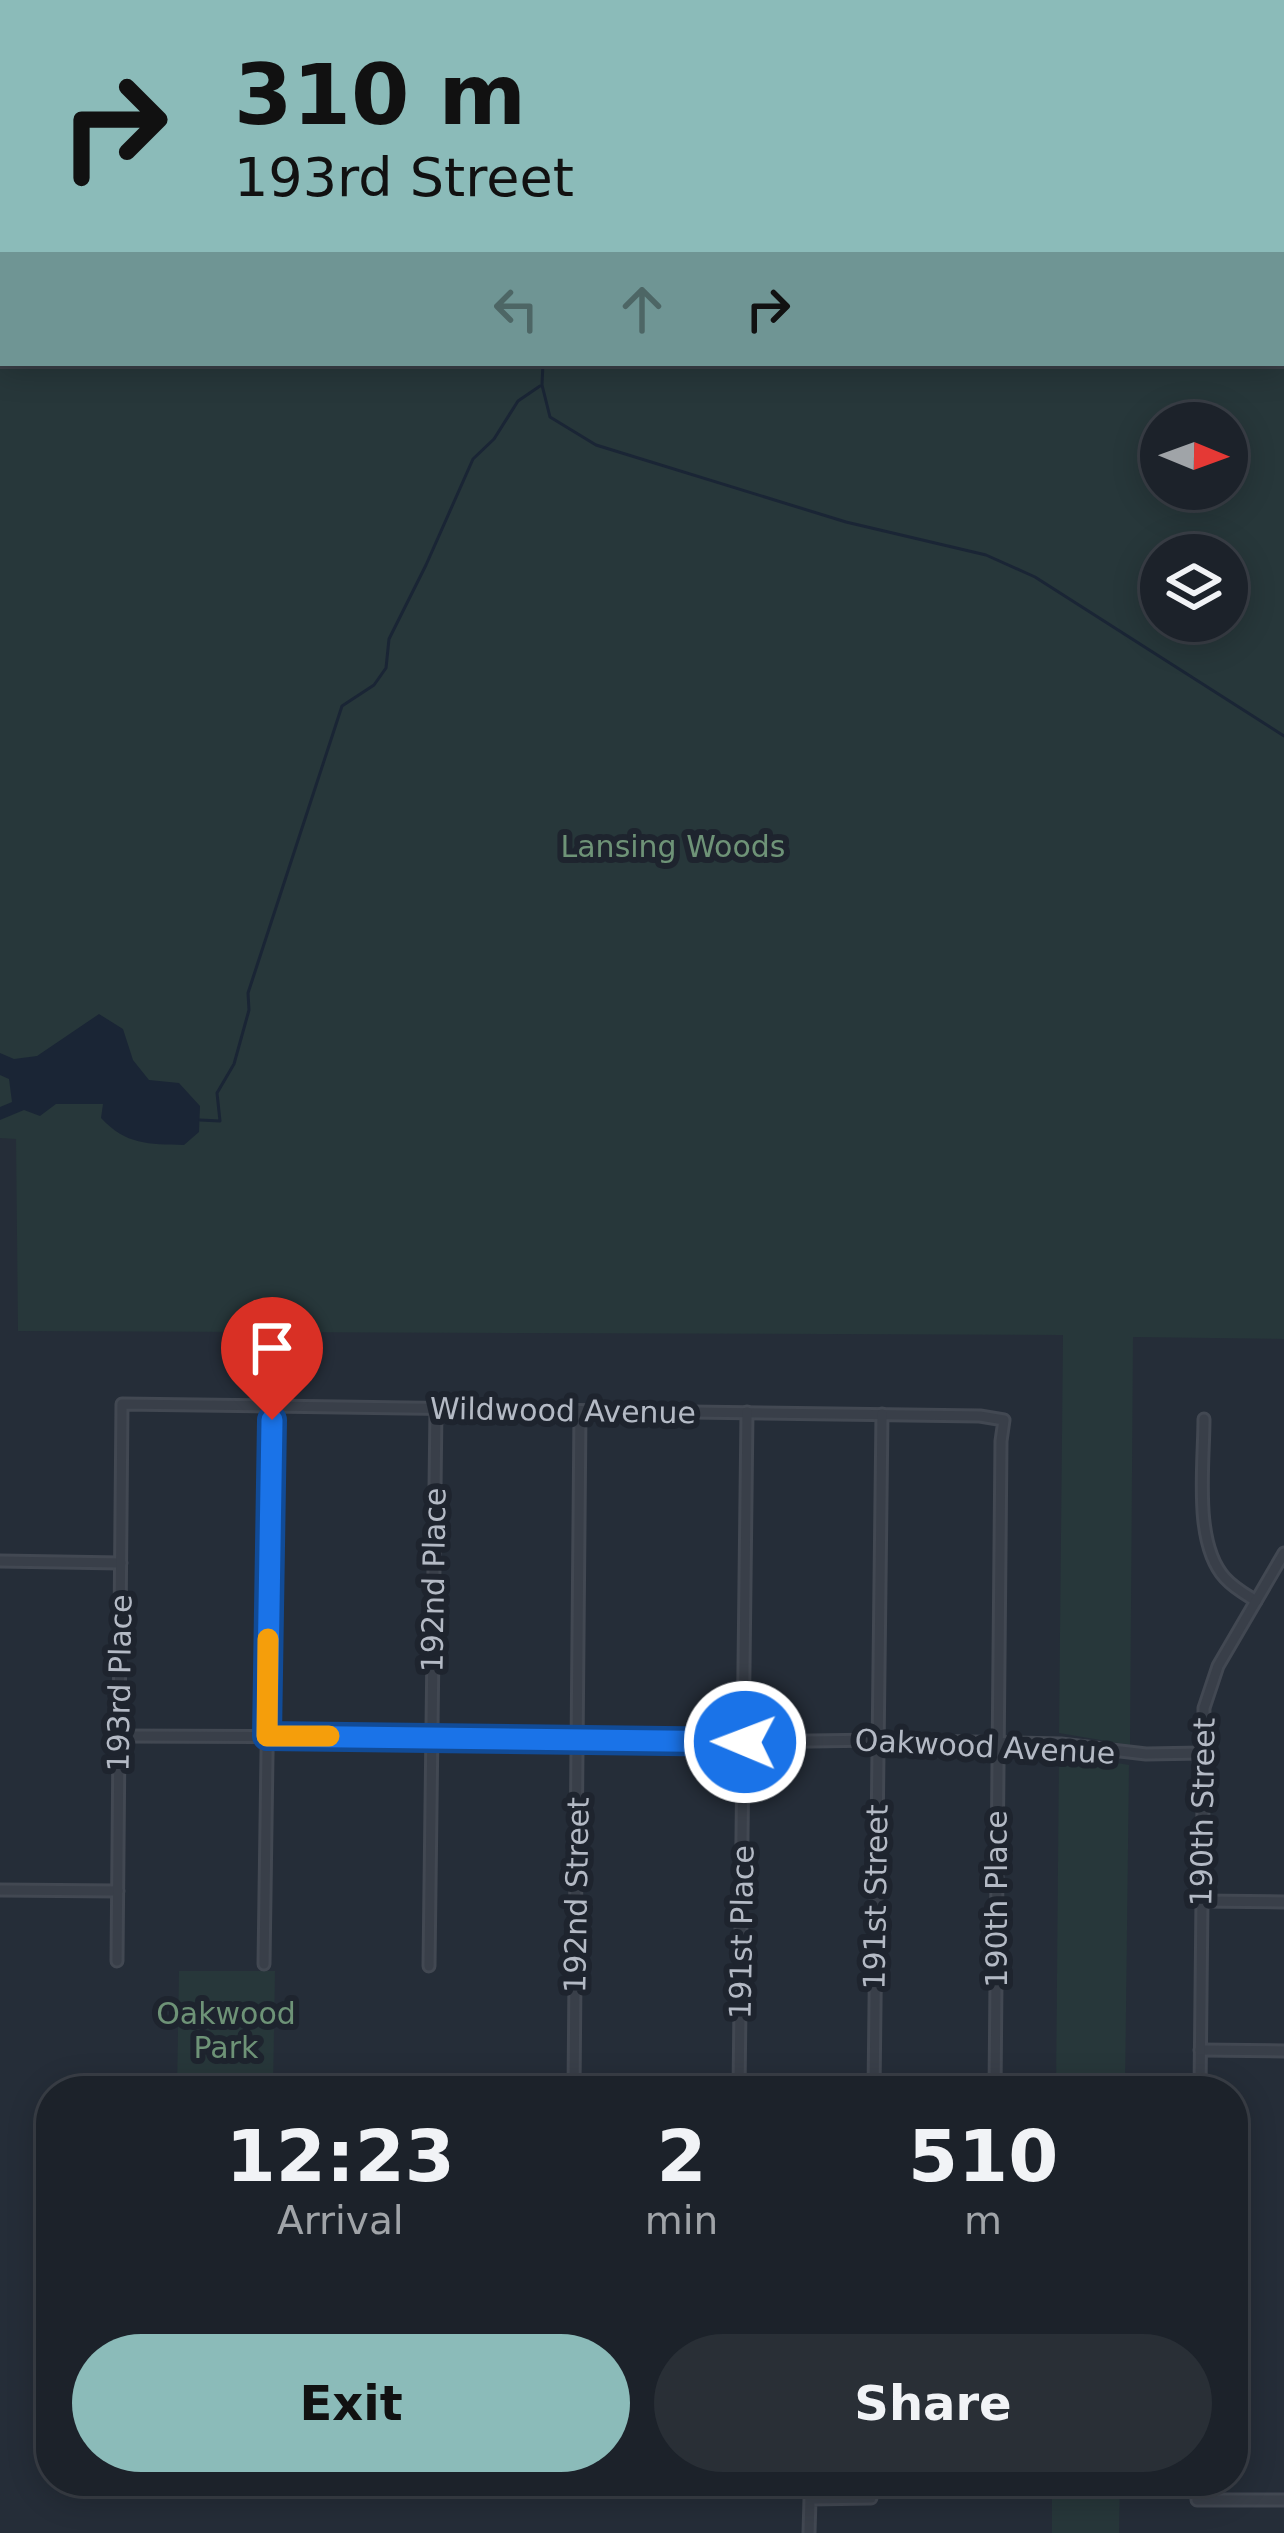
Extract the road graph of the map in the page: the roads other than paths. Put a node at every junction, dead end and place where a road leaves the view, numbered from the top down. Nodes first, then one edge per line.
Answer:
1 (122, 1404) joint
2 (272, 1407) junction
3 (436, 1409) junction
4 (580, 1411) junction
5 (747, 1412) junction
6 (882, 1414) junction
7 (1204, 1419) dead end
8 (1004, 1420) joint
9 (1284, 1553) edge
10 (0, 1561) edge
11 (121, 1562) junction
12 (1256, 1601) junction
13 (119, 1736) junction
14 (267, 1736) junction
15 (432, 1737) junction
16 (578, 1738) junction
17 (878, 1740) junction
18 (745, 1742) junction
19 (998, 1744) junction
20 (1202, 1753) junction
21 (0, 1890) edge
22 (118, 1892) junction
23 (1202, 1901) junction
24 (1284, 1902) edge
25 (117, 1961) dead end
26 (264, 1964) dead end
27 (429, 1966) dead end
28 (1200, 2050) junction
29 (1284, 2050) edge
30 (574, 2076) edge
31 (739, 2076) edge
32 (874, 2076) edge
33 (995, 2076) edge
34 (1200, 2076) edge
35 (872, 2496) edge
36 (1197, 2496) edge
37 (1284, 2500) edge
38 (809, 2533) edge

1 - 2 street, Wildwood Avenue
1 - 11 street, 193rd Place
2 - 3 street, Wildwood Avenue
2 - 14 street
3 - 4 street, Wildwood Avenue
3 - 15 street, 192nd Place
4 - 5 street, Wildwood Avenue
4 - 16 street, 192nd Street
5 - 6 street, Wildwood Avenue
5 - 18 street, 191st Place
6 - 8 street, Wildwood Avenue
6 - 17 street, 191st Street
7 - 12 street
8 - 19 street, 190th Place
9 - 12 street, 190th Street
10 - 11 street
11 - 13 street, 193rd Place
12 - 20 street, 190th Street
13 - 14 street, Oakwood Avenue
13 - 22 street, 193rd Place
14 - 15 street, Oakwood Avenue
14 - 26 street
15 - 16 street, Oakwood Avenue
15 - 27 street, 192nd Place
16 - 18 street, Oakwood Avenue
16 - 30 street, 192nd Street
17 - 18 street, Oakwood Avenue
17 - 19 street, Oakwood Avenue
17 - 32 street, 191st Street
18 - 31 street, 191st Place
19 - 20 street, Oakwood Avenue
19 - 33 street, 190th Place
20 - 23 street, 190th Street
21 - 22 street
22 - 25 street, 193rd Place
23 - 24 street
23 - 28 street, 190th Street
28 - 29 street
28 - 34 street, 190th Street
35 - 38 street
36 - 37 street

